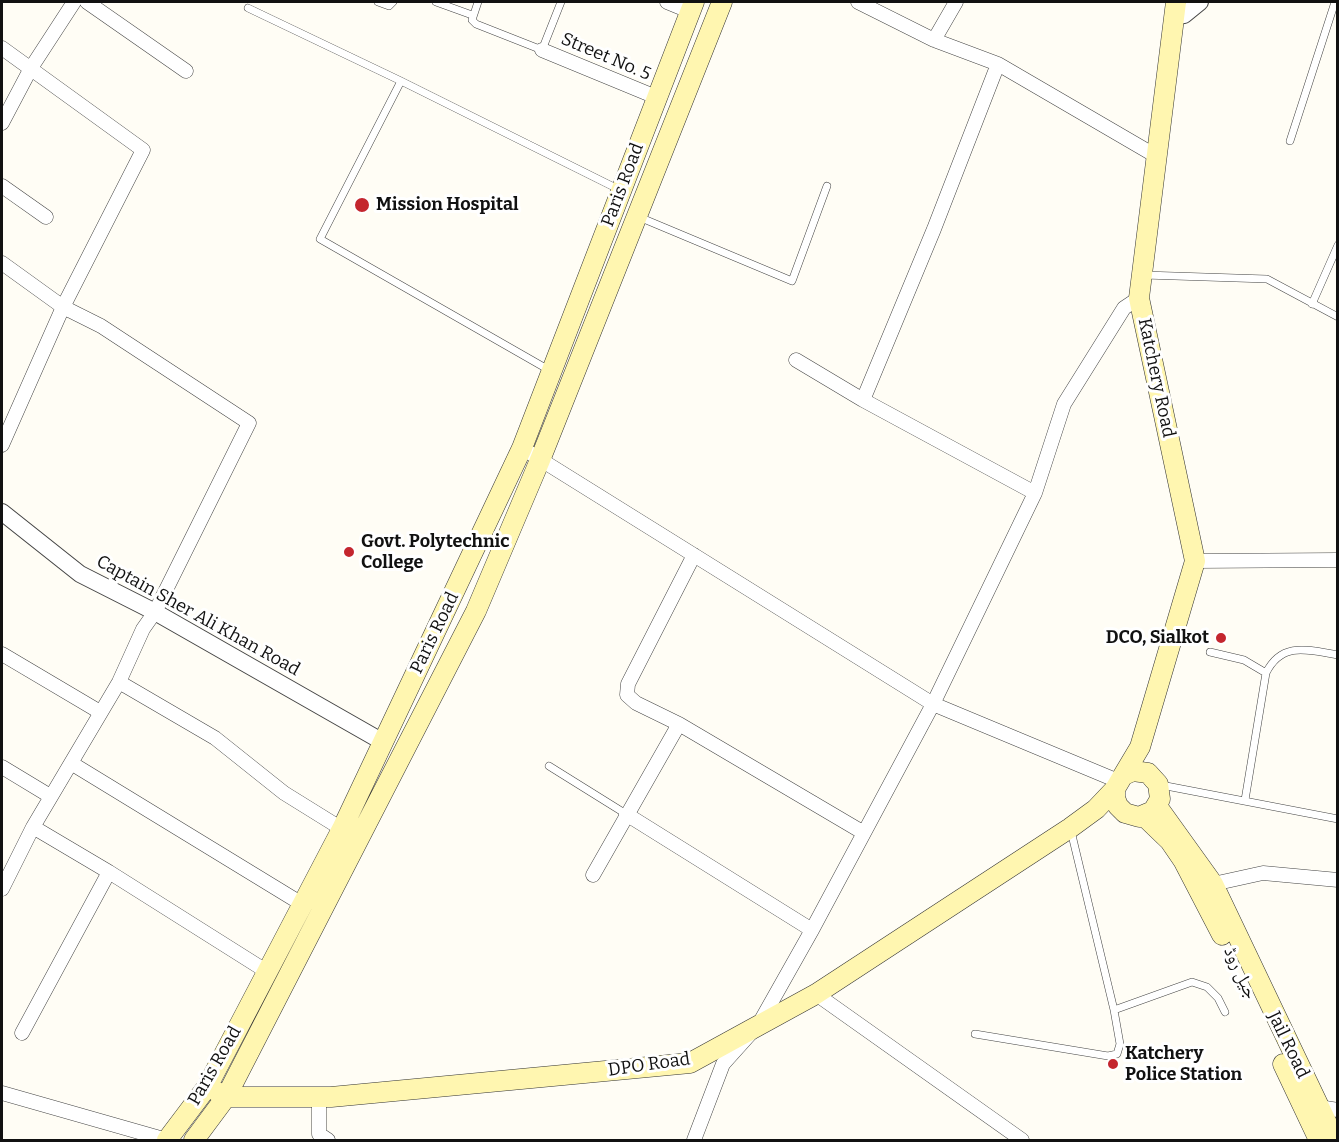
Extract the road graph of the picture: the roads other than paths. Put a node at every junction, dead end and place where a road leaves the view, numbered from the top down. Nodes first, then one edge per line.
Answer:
1 (74, 2) edge
2 (87, 2) edge
3 (378, 2) edge
4 (393, 2) edge
5 (436, 2) edge
6 (478, 2) edge
7 (561, 2) edge
8 (667, 2) edge
9 (722, 2) edge
10 (858, 2) edge
11 (956, 2) edge
12 (1200, 2) edge
13 (1336, 2) edge
14 (691, 6) edge
15 (248, 8) dead end
16 (1176, 9) edge
17 (472, 15) junction
18 (934, 40) junction
19 (2, 48) edge
20 (542, 50) junction
21 (998, 64) junction
22 (31, 68) junction
23 (186, 71) dead end
24 (401, 81) junction
25 (656, 98) junction
26 (2, 123) edge
27 (1290, 141) dead end
28 (1156, 156) junction
29 (2, 186) edge
30 (827, 186) dead end
31 (622, 192) junction
32 (636, 216) junction
33 (46, 217) dead end
34 (1338, 245) edge
35 (2, 263) edge
36 (1142, 275) junction
37 (1139, 298) junction
38 (1312, 304) junction
39 (63, 307) junction
40 (1338, 317) edge
41 (796, 360) dead end
42 (552, 371) junction
43 (863, 400) junction
44 (2, 445) edge
45 (522, 448) junction
46 (540, 460) junction
47 (1035, 493) junction
48 (2, 512) edge
49 (694, 555) junction
50 (1338, 560) edge
51 (1195, 561) junction
52 (453, 598) junction
53 (476, 610) junction
54 (155, 612) junction
55 (1210, 652) dead end
56 (2, 654) edge
57 (1338, 655) edge
58 (1266, 673) junction
59 (119, 682) junction
60 (933, 704) junction
61 (100, 712) junction
62 (679, 724) junction
63 (383, 742) junction
64 (71, 763) junction
65 (549, 766) dead end
66 (2, 767) edge
67 (1125, 779) junction
68 (1158, 784) junction
69 (50, 796) junction
70 (1245, 800) junction
71 (1096, 809) junction
72 (1121, 810) junction
73 (1151, 811) junction
74 (626, 814) junction
75 (1338, 819) edge
76 (33, 827) junction
77 (1070, 828) junction
78 (342, 829) junction
79 (864, 833) junction
80 (109, 872) junction
81 (593, 875) dead end
82 (4, 880) edge
83 (1338, 880) edge
84 (1213, 884) junction
85 (302, 904) junction
86 (812, 930) junction
87 (266, 971) junction
88 (816, 994) junction
89 (1114, 1010) junction
90 (1225, 1012) dead end
91 (759, 1024) junction
92 (22, 1033) dead end
93 (975, 1034) dead end
94 (207, 1087) junction
95 (2, 1093) edge
96 (226, 1097) junction
97 (319, 1097) junction
98 (1320, 1107) edge
99 (167, 1140) edge
100 (194, 1140) edge
101 (328, 1140) edge
102 (694, 1140) edge
103 (1022, 1140) edge
104 (1319, 1140) edge
105 (1335, 1140) edge

1 - 22 street
2 - 23 street
3 - 4 lane
5 - 17 lane
6 - 17 lane
7 - 20 lane
8 - 14 street
9 - 32 main road, Paris Road
10 - 18 street
11 - 18 street
12 - 16 street
13 - 27 lane
14 - 25 main road, Paris Road
15 - 24 lane
16 - 28 main road, Katchery Road
17 - 20 lane
18 - 21 street
19 - 22 street
20 - 25 street, Street No. 5
21 - 28 street
21 - 43 street
22 - 26 street
22 - 39 street
24 - 31 lane
24 - 42 lane
25 - 31 main road, Paris Road
28 - 36 main road, Katchery Road
29 - 33 street
30 - 32 lane
31 - 42 main road, Paris Road
32 - 46 main road, Paris Road
34 - 38 lane
35 - 39 street
36 - 37 main road, Katchery Road
36 - 38 lane
37 - 47 street
37 - 51 main road, Katchery Road
38 - 40 lane
39 - 44 street
39 - 54 street
41 - 43 street
42 - 45 main road, Paris Road
43 - 47 street
45 - 46 street
45 - 52 main road, Paris Road
46 - 49 street
46 - 53 main road, Paris Road
47 - 60 street
48 - 54 street, Captain Sher Ali Khan Road
49 - 60 street
49 - 62 street
50 - 51 street
51 - 67 main road, Katchery Road
52 - 53 main road
52 - 63 main road, Paris Road
53 - 96 main road, Paris Road
54 - 59 street
54 - 63 street, Captain Sher Ali Khan Road
55 - 58 lane
56 - 61 street
57 - 58 lane
58 - 70 lane
59 - 61 street
59 - 78 street
60 - 67 street
60 - 79 street
61 - 64 street
62 - 74 street
62 - 79 street
63 - 78 main road, Paris Road
64 - 69 street
64 - 85 street
65 - 74 lane
66 - 69 street
67 - 68 main road
67 - 71 main road, DPO Road
67 - 72 main road
68 - 70 lane
68 - 73 main road
69 - 76 street
70 - 75 lane
71 - 72 main road
71 - 77 main road, DPO Road
72 - 73 main road
73 - 84 main road, Jail Road
73 - 98 main road, جیل روڈ
74 - 81 street
74 - 86 street
76 - 80 street
76 - 82 street
77 - 88 main road, DPO Road
77 - 89 lane
78 - 85 main road, Paris Road
79 - 86 street
80 - 87 street
80 - 92 street
83 - 84 street
84 - 98 main road, Jail Road
85 - 87 main road, Paris Road
86 - 91 street
87 - 94 main road, Paris Road
88 - 91 main road, DPO Road
88 - 103 street
89 - 90 lane
89 - 93 lane
91 - 97 main road, DPO Road
91 - 102 street
94 - 96 main road, DPO Road
94 - 99 main road, Paris Road
95 - 99 street
96 - 97 main road, DPO Road
96 - 100 main road, Paris Road
97 - 101 street
98 - 104 main road, جیل روڈ
98 - 105 main road

